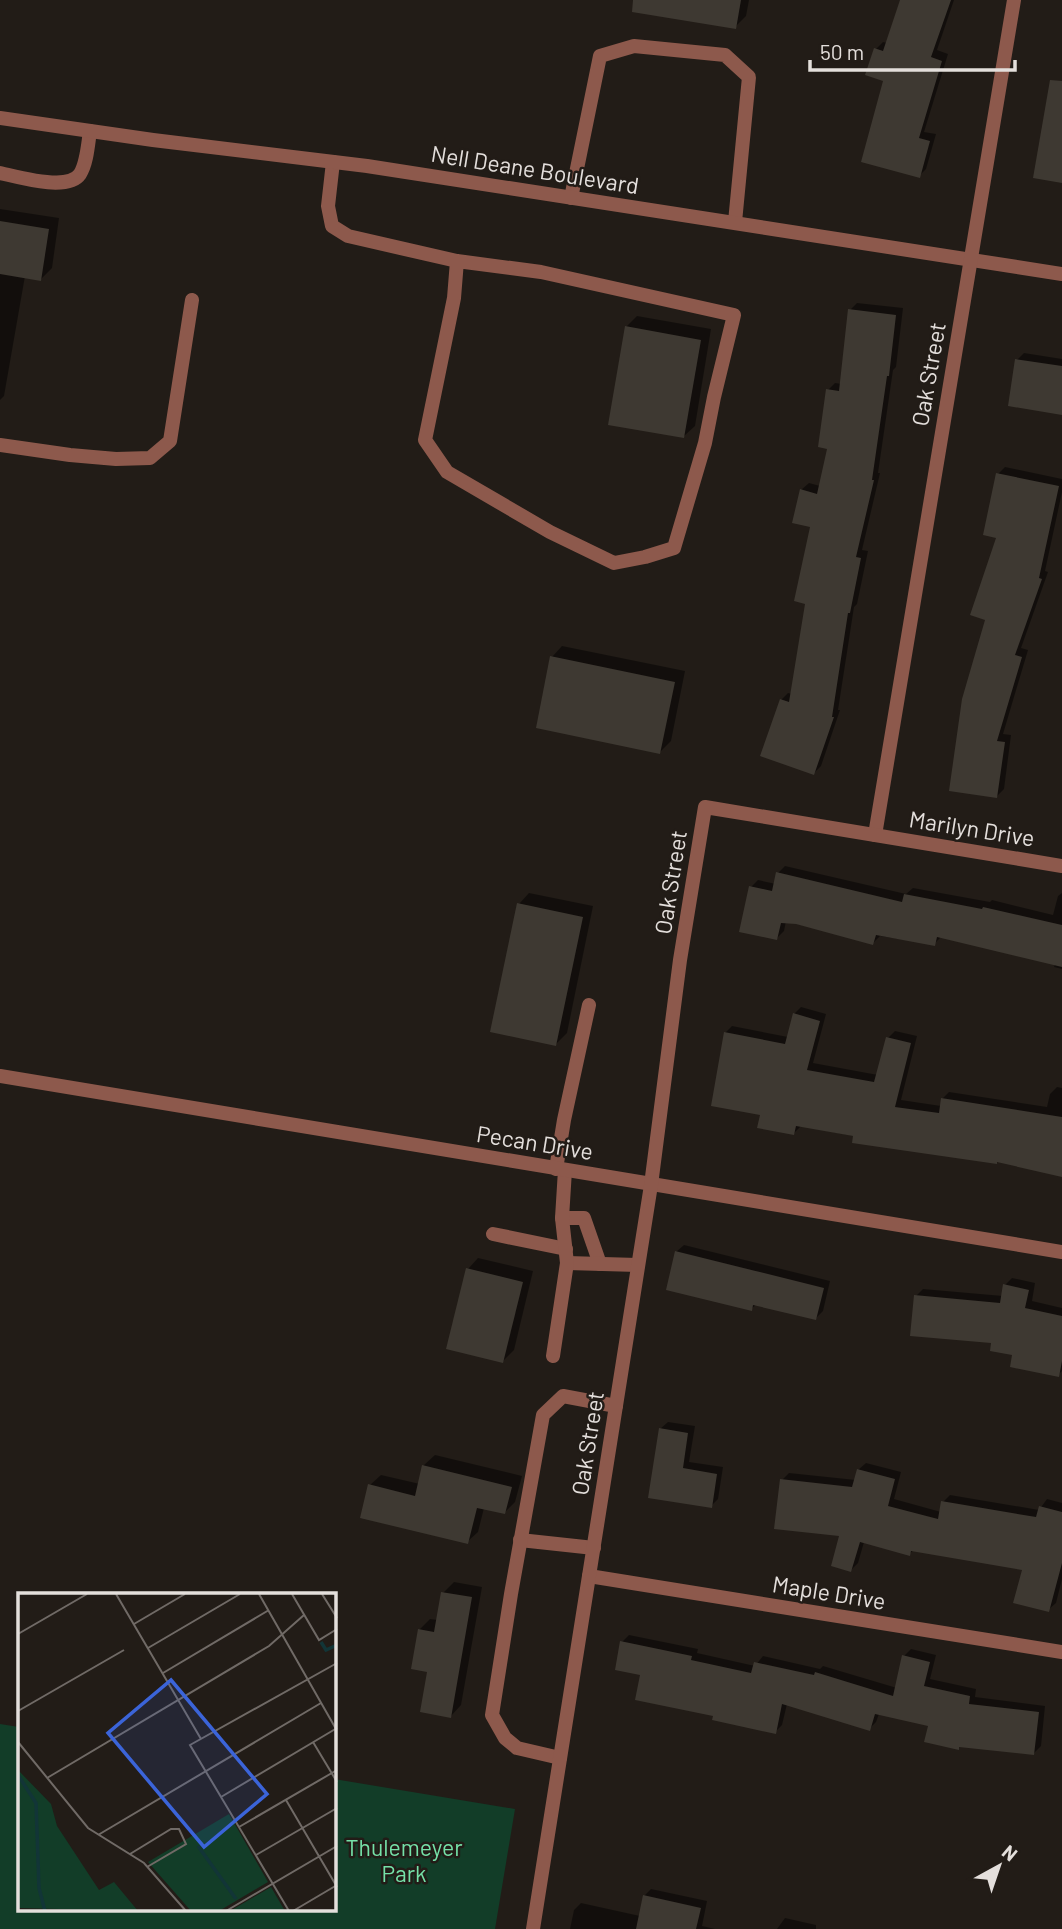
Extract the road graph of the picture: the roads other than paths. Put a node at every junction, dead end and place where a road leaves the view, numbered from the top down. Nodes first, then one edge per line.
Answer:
1 (1014, 0) edge
2 (0, 118) edge
3 (90, 131) junction
4 (333, 162) junction
5 (0, 173) edge
6 (571, 198) junction
7 (735, 222) junction
8 (971, 258) junction
9 (457, 261) junction
10 (1062, 274) edge
11 (192, 300) dead end
12 (0, 445) edge
13 (874, 835) junction
14 (1062, 866) edge
15 (589, 1004) dead end
16 (0, 1076) edge
17 (561, 1170) junction
18 (650, 1185) junction
19 (562, 1218) junction
20 (493, 1234) dead end
21 (1062, 1252) edge
22 (566, 1256) junction
23 (600, 1264) junction
24 (638, 1265) junction
25 (553, 1356) dead end
26 (616, 1406) junction
27 (520, 1540) junction
28 (594, 1548) junction
29 (589, 1576) junction
30 (1062, 1652) edge
31 (560, 1758) junction
32 (533, 1929) edge

1 - 8 street, Oak Street
2 - 3 street, Nell Deane Boulevard
3 - 4 street, Nell Deane Boulevard
3 - 5 street
4 - 6 street, Nell Deane Boulevard
4 - 9 street
6 - 7 street, Nell Deane Boulevard
6 - 7 street
7 - 8 street, Nell Deane Boulevard
8 - 10 street, Nell Deane Boulevard
8 - 13 street, Oak Street
9 - 9 street
11 - 12 street
13 - 14 street, Marilyn Drive
13 - 18 street, Oak Street
15 - 17 street
16 - 17 street, Pecan Drive
17 - 18 street, Pecan Drive
17 - 19 street
18 - 21 street, Pecan Drive
18 - 24 street, Oak Street
19 - 22 street
19 - 23 street
20 - 22 street
22 - 23 street
22 - 25 street
23 - 24 street
24 - 26 street, Oak Street
26 - 27 street
26 - 28 street, Oak Street
27 - 28 street
27 - 31 street
28 - 29 street, Oak Street
29 - 30 street, Maple Drive
29 - 31 street, Oak Street
31 - 32 street, Oak Street

